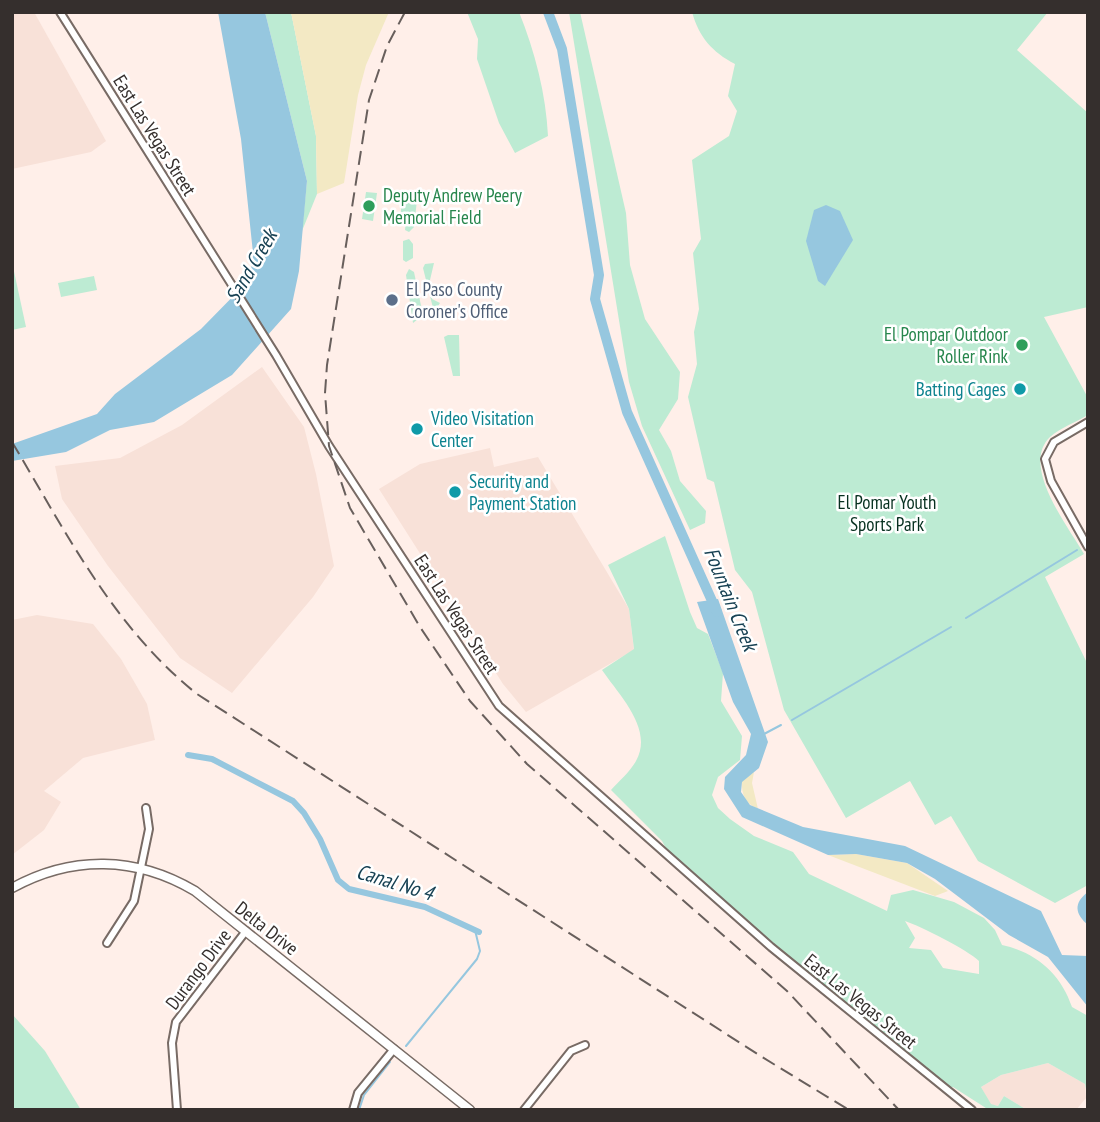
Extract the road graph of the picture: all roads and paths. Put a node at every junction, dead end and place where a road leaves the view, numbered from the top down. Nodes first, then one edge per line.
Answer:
1 (60, 12) edge
2 (1088, 422) edge
3 (1088, 547) edge
4 (146, 808) dead end
5 (142, 867) junction
6 (12, 888) edge
7 (246, 931) junction
8 (107, 943) dead end
9 (585, 1045) dead end
10 (394, 1049) junction
11 (177, 1110) edge
12 (353, 1110) edge
13 (470, 1110) edge
14 (524, 1110) edge
15 (972, 1110) edge

1 - 15 street, East Las Vegas Street
2 - 3 street
4 - 5 street
5 - 6 main road, Delta Drive
5 - 7 main road, Delta Drive
5 - 8 street
7 - 10 main road, Delta Drive
7 - 11 street, Durango Drive
9 - 14 street
10 - 12 street
10 - 13 main road, Delta Drive

